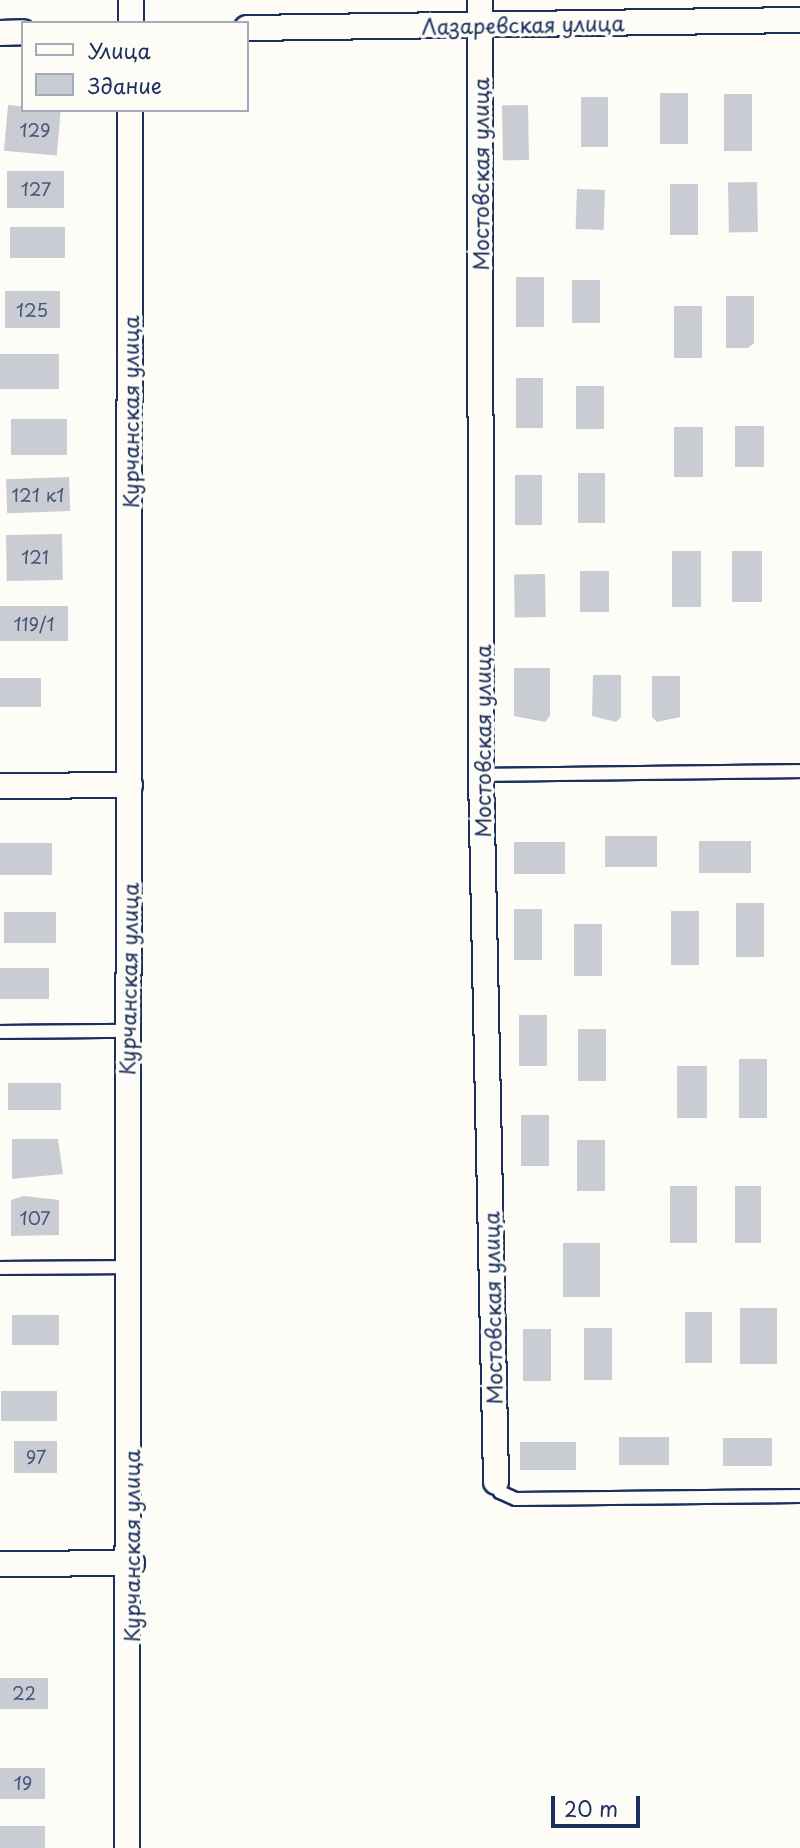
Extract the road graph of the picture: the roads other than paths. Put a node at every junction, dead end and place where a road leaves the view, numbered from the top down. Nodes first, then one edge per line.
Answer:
1 (131, 0) edge
2 (480, 12) edge
3 (800, 20) edge
4 (131, 21) edge
5 (248, 29) edge
6 (21, 32) edge
7 (0, 33) edge
8 (131, 112) edge
9 (800, 771) edge
10 (481, 775) junction
11 (130, 785) junction
12 (0, 786) edge
13 (126, 1031) junction
14 (0, 1032) edge
15 (129, 1267) junction
16 (0, 1268) edge
17 (496, 1482) joint
18 (800, 1496) edge
19 (132, 1563) junction
20 (0, 1564) edge
21 (127, 1848) edge

1 - 4 street
2 - 3 street, Лазаревская улица
2 - 5 street, Лазаревская улица
2 - 10 street, Мостовская улица
6 - 7 street
8 - 11 street, Курчанская улица
9 - 10 lane
10 - 17 street, Мостовская улица
11 - 12 street
11 - 13 street, Курчанская улица
13 - 14 lane
13 - 15 street, Курчанская улица
15 - 16 lane
15 - 19 street, Курчанская улица
17 - 18 lane
19 - 20 street
19 - 21 street, Курчанская улица

